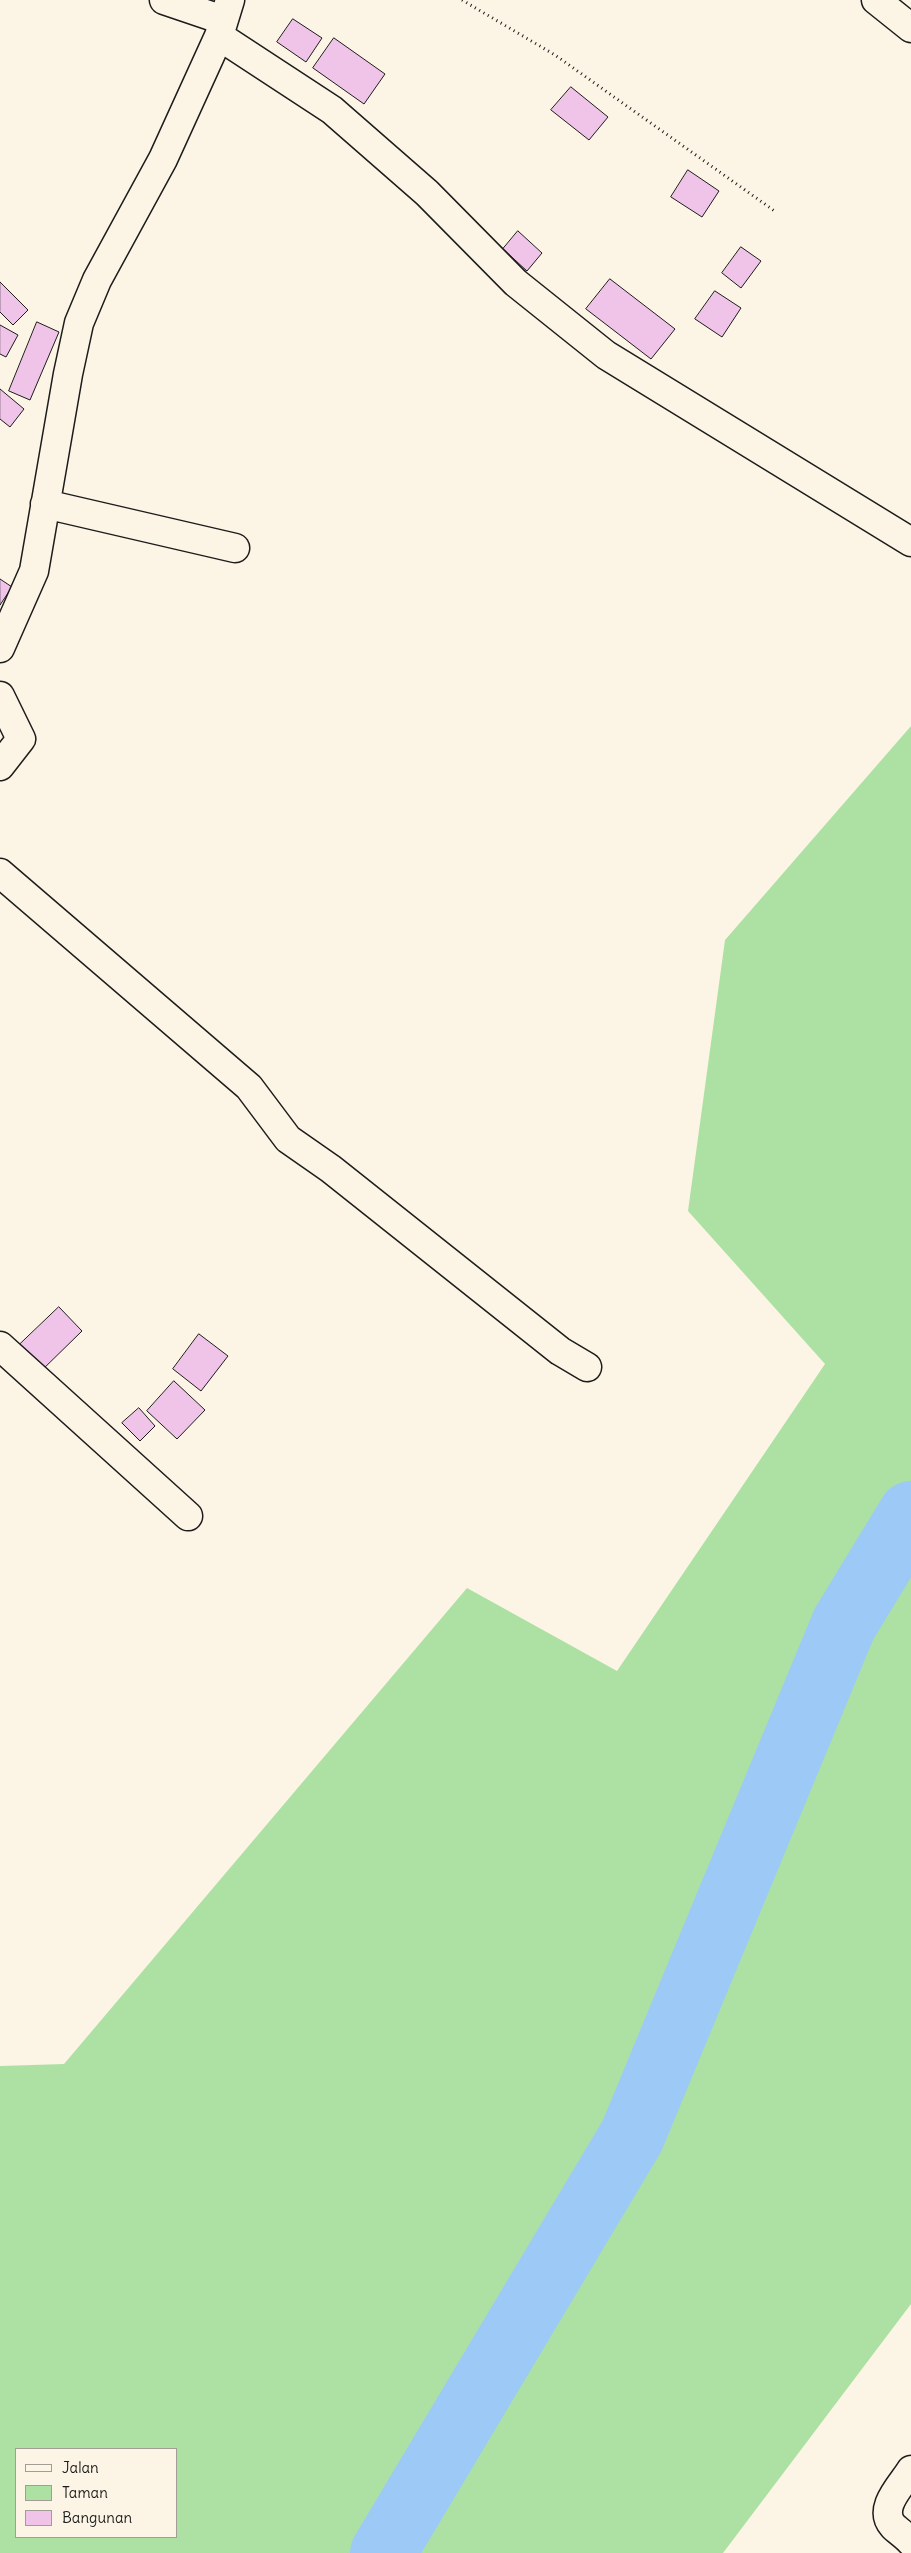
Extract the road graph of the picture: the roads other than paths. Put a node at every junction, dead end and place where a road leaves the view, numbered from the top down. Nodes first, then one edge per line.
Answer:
1 (164, 0) edge
2 (876, 0) edge
3 (224, 19) edge
4 (911, 28) edge
5 (45, 504) junction
6 (911, 542) edge
7 (235, 548) dead end
8 (0, 648) edge
9 (0, 696) edge
10 (0, 766) edge
11 (0, 873) edge
12 (0, 1346) edge
13 (587, 1367) dead end
14 (188, 1516) dead end
15 (911, 2470) edge
16 (911, 2542) edge

1 - 3 street
2 - 4 street
3 - 5 street
3 - 6 street
5 - 7 street
5 - 8 street
9 - 10 street
11 - 13 street
12 - 14 street
15 - 16 street

